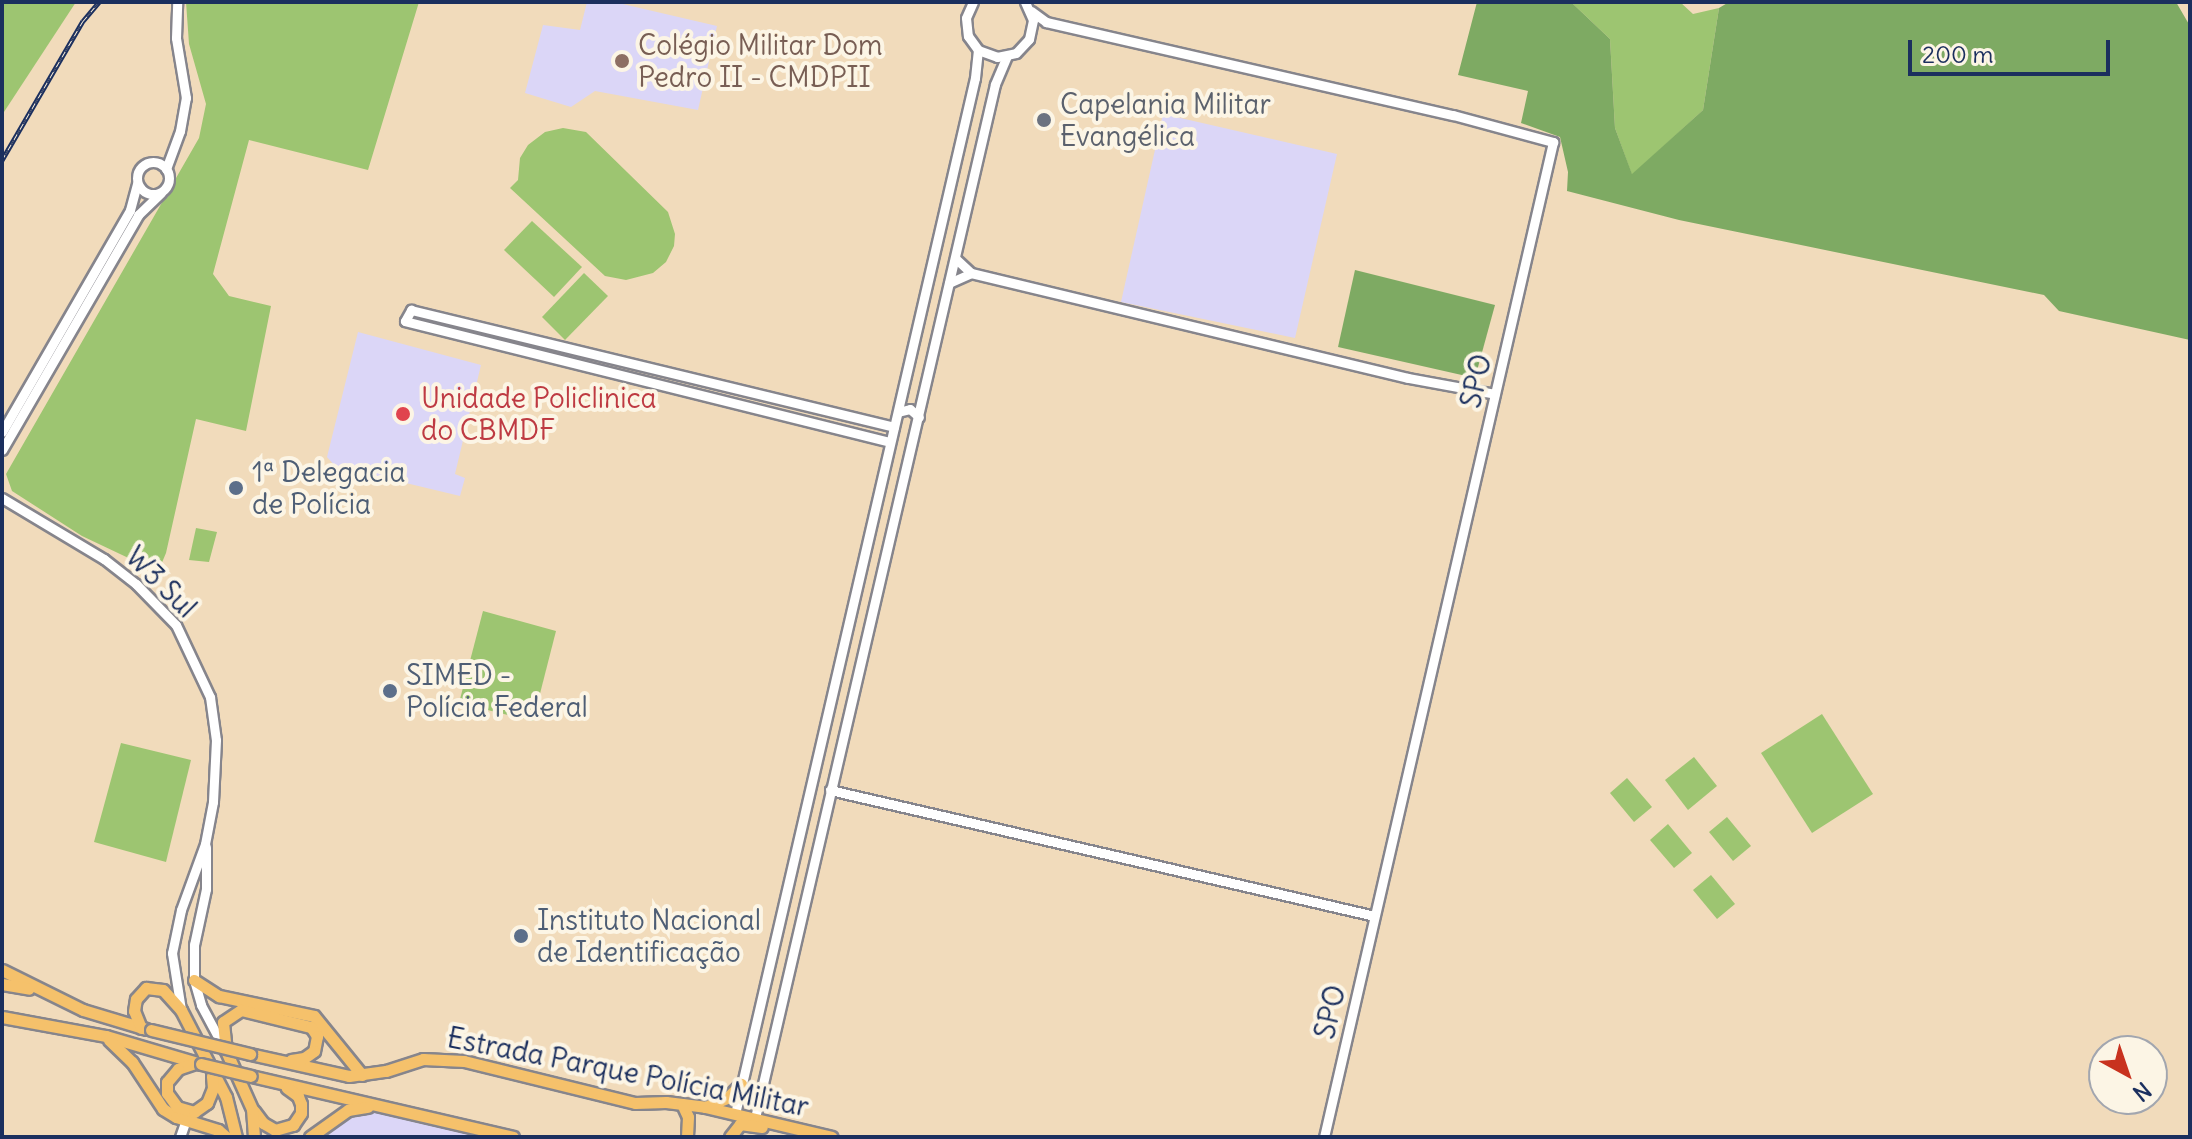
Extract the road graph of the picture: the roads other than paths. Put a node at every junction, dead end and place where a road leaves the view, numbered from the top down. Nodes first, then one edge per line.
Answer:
1 (177, 2) edge
2 (973, 2) edge
3 (1028, 6) edge
4 (1046, 22) junction
5 (1033, 29) junction
6 (978, 50) junction
7 (1007, 56) junction
8 (171, 148) junction
9 (154, 162) junction
10 (166, 169) junction
11 (137, 184) junction
12 (948, 190) junction
13 (161, 193) junction
14 (969, 195) junction
15 (955, 258) junction
16 (971, 273) junction
17 (949, 283) junction
18 (428, 313) junction
19 (424, 325) junction
20 (546, 343) junction
21 (544, 354) junction
22 (649, 368) junction
23 (647, 380) junction
24 (752, 392) junction
25 (1495, 394) junction
26 (748, 404) junction
27 (833, 412) junction
28 (898, 412) junction
29 (919, 417) junction
30 (835, 427) junction
31 (894, 427) junction
32 (2, 432) edge
33 (890, 442) junction
34 (2, 450) edge
35 (3, 500) edge
36 (874, 517) junction
37 (893, 522) junction
38 (833, 688) junction
39 (852, 695) junction
40 (830, 790) junction
41 (797, 842) junction
42 (205, 844) junction
43 (818, 845) junction
44 (1375, 916) junction
45 (779, 918) junction
46 (799, 922) junction
47 (2, 970) edge
48 (194, 980) junction
49 (2, 984) edge
50 (38, 990) junction
51 (181, 1010) junction
52 (2, 1017) edge
53 (146, 1029) junction
54 (106, 1036) junction
55 (226, 1051) junction
56 (267, 1058) junction
57 (199, 1063) junction
58 (212, 1072) junction
59 (362, 1075) junction
60 (272, 1081) junction
61 (741, 1084) junction
62 (682, 1104) junction
63 (705, 1107) junction
64 (389, 1108) junction
65 (252, 1109) junction
66 (735, 1114) junction
67 (755, 1118) junction
68 (186, 1120) junction
69 (505, 1136) edge
70 (180, 1137) edge
71 (226, 1137) edge
72 (236, 1137) edge
73 (254, 1137) edge
74 (310, 1137) edge
75 (687, 1137) edge
76 (730, 1137) edge
77 (806, 1137) edge
78 (832, 1137) edge
79 (1324, 1137) edge

1 - 8 street
2 - 6 street
3 - 4 street, SPO
3 - 5 street
4 - 5 street
4 - 25 street, SPO
5 - 7 street
6 - 7 street
6 - 12 street
7 - 14 street
8 - 9 street
8 - 10 street
9 - 10 street
9 - 11 street
10 - 13 street
11 - 13 street
11 - 32 street
12 - 14 street
12 - 28 street
13 - 34 street
14 - 15 street
15 - 16 street
15 - 17 street
16 - 17 street
16 - 25 street
17 - 29 street
18 - 19 street
18 - 19 street
18 - 20 street
19 - 21 street
20 - 21 street
20 - 22 street
21 - 23 street
22 - 23 street
22 - 24 street
23 - 26 street
24 - 26 street
24 - 27 street
25 - 44 street, SPO
26 - 30 street
27 - 30 street
27 - 31 street
28 - 29 street
28 - 31 street
29 - 37 street
30 - 33 street
31 - 33 street
33 - 36 street
35 - 42 street, W3 Sul
36 - 37 street
36 - 38 street
37 - 39 street
38 - 39 street
38 - 41 street
39 - 40 street
40 - 43 street
40 - 44 street
41 - 43 street
41 - 45 street
42 - 48 street, W3 Sul
42 - 51 street, W3 Sul
43 - 46 street
44 - 79 street, SPO
45 - 46 street
45 - 61 street
46 - 67 street
47 - 50 main road, Estrada Parque Polícia Militar
48 - 55 street, W3 Sul
48 - 59 main road
49 - 50 main road
50 - 53 main road, Estrada Parque Polícia Militar
51 - 53 main road
51 - 58 main road, W3 Sul
52 - 54 main road
53 - 56 main road, Estrada Parque Polícia Militar, bridge
54 - 57 main road
54 - 68 main road
55 - 56 main road
55 - 65 main road, W3 Sul
56 - 59 main road, Estrada Parque Polícia Militar
57 - 58 main road
57 - 60 main road, bridge
58 - 72 main road, W3 Sul
59 - 62 main road, Estrada Parque Polícia Militar
60 - 64 main road
60 - 65 main road
61 - 63 main road
61 - 66 street
62 - 63 main road, Estrada Parque Polícia Militar
62 - 75 main road
63 - 66 main road, Estrada Parque Polícia Militar
64 - 69 main road
64 - 74 main road
65 - 73 main road, W3 Sul
66 - 67 main road, Estrada Parque Polícia Militar
66 - 76 main road
67 - 78 main road, Estrada Parque Polícia Militar
68 - 70 street
68 - 71 main road
76 - 77 main road

